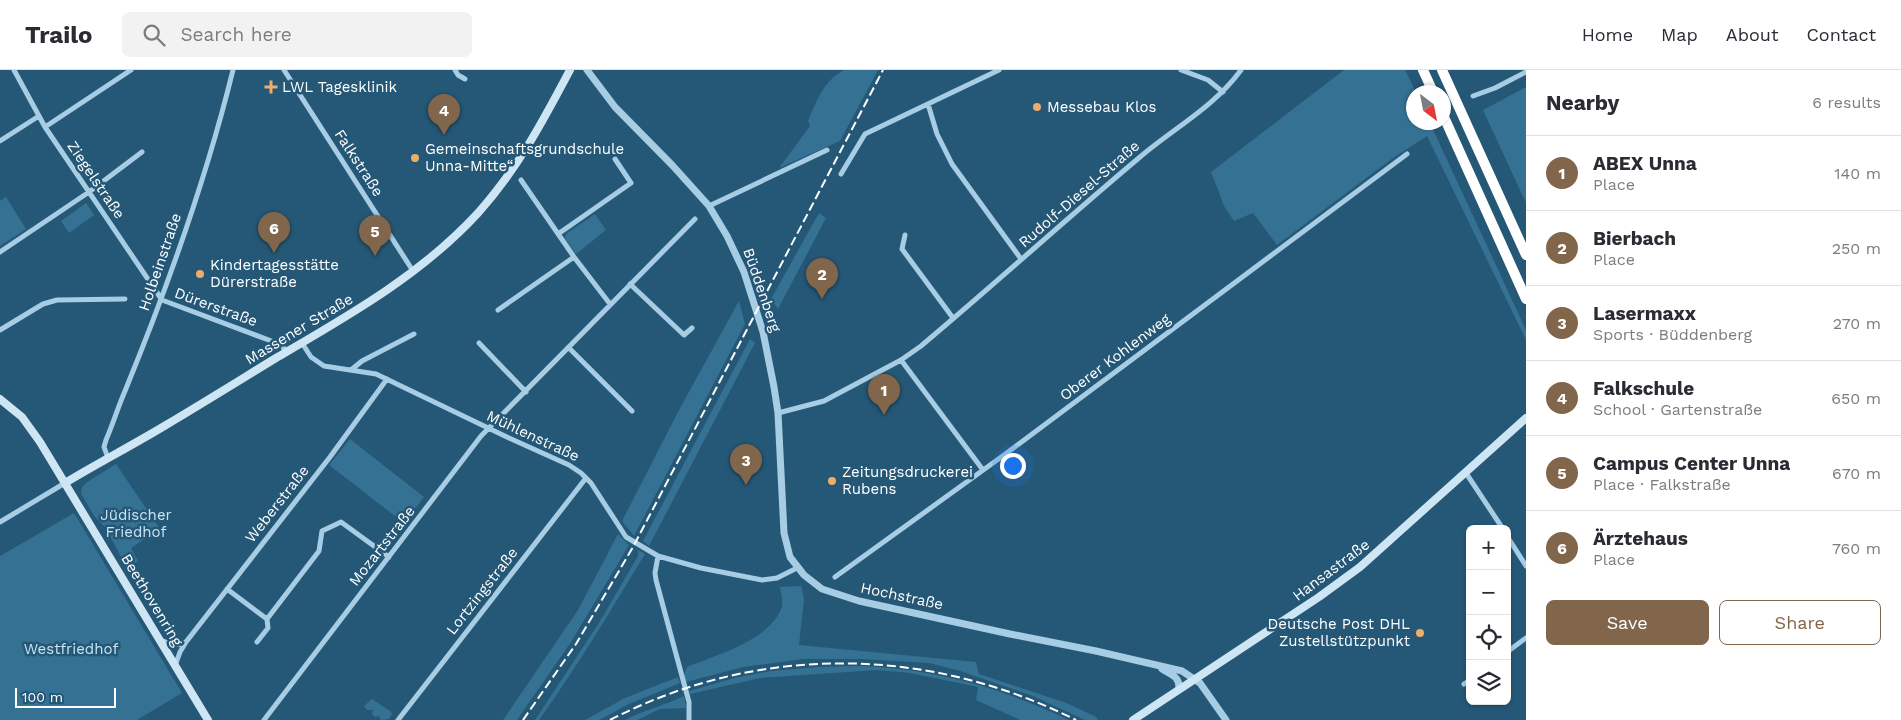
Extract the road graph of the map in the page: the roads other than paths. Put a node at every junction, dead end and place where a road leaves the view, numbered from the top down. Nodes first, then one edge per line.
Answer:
1 (14, 70) edge
2 (131, 70) edge
3 (233, 70) edge
4 (284, 70) edge
5 (455, 70) edge
6 (570, 70) edge
7 (587, 70) edge
8 (999, 70) edge
9 (1181, 70) edge
10 (1241, 70) edge
11 (1423, 70) edge
12 (1442, 70) edge
13 (1526, 72) edge
14 (464, 79) dead end
15 (1430, 85) edge
16 (1223, 92) junction
17 (1473, 96) dead end
18 (928, 104) junction
19 (39, 116) junction
20 (45, 126) junction
21 (1450, 130) edge
22 (0, 141) edge
23 (827, 150) dead end
24 (142, 152) dead end
25 (1408, 154) dead end
26 (614, 159) dead end
27 (841, 174) dead end
28 (521, 180) dead end
29 (90, 192) junction
30 (709, 206) junction
31 (695, 219) dead end
32 (558, 234) junction
33 (905, 235) dead end
34 (0, 252) edge
35 (1526, 255) edge
36 (574, 256) junction
37 (1021, 259) junction
38 (413, 271) junction
39 (630, 284) junction
40 (125, 299) dead end
41 (1526, 299) edge
42 (162, 300) junction
43 (610, 304) junction
44 (498, 310) dead end
45 (953, 318) junction
46 (692, 328) dead end
47 (0, 330) edge
48 (414, 334) dead end
49 (302, 343) junction
50 (478, 343) dead end
51 (568, 348) junction
52 (288, 352) junction
53 (901, 360) junction
54 (351, 370) junction
55 (387, 379) junction
56 (526, 392) junction
57 (0, 399) edge
58 (632, 411) dead end
59 (778, 412) junction
60 (1526, 418) edge
61 (489, 429) junction
62 (108, 458) junction
63 (983, 470) junction
64 (1466, 473) junction
65 (586, 478) junction
66 (65, 483) junction
67 (0, 522) edge
68 (1500, 525) edge
69 (1511, 542) edge
70 (658, 556) junction
71 (389, 557) junction
72 (1526, 566) edge
73 (797, 568) junction
74 (835, 577) dead end
75 (227, 589) junction
76 (267, 619) junction
77 (1526, 638) edge
78 (159, 640) junction
79 (186, 642) junction
80 (257, 642) dead end
81 (1511, 649) edge
82 (1151, 663) junction
83 (175, 666) junction
84 (1195, 679) junction
85 (1179, 689) junction
86 (208, 720) edge
87 (264, 720) edge
88 (398, 720) edge
89 (689, 720) edge
90 (1133, 720) edge
91 (1226, 720) edge

1 - 19 street, Ziegelstraße
2 - 20 street
3 - 42 street, Holbeinstraße
4 - 38 street, Falkstraße
5 - 14 street
6 - 38 main road, Massener Straße
7 - 30 street, Büddenberg
8 - 18 street
9 - 16 street
10 - 16 street, Rudolf-Diesel-Straße
11 - 15 highway
12 - 35 highway
13 - 17 street
16 - 37 street, Rudolf-Diesel-Straße
18 - 27 street
18 - 37 street
19 - 20 street, Ziegelstraße
19 - 22 street
20 - 29 street, Ziegelstraße
21 - 41 highway
23 - 30 street
24 - 29 street
25 - 63 street, Oberer Kohlenweg
26 - 32 street
28 - 32 street
29 - 34 street
29 - 42 street, Ziegelstraße
30 - 59 street, Büddenberg
31 - 39 street, Mozartstraße
32 - 36 street
33 - 45 street
36 - 43 street
36 - 44 street
37 - 45 street, Rudolf-Diesel-Straße
38 - 49 main road, Massener Straße
39 - 43 street, Mozartstraße
39 - 46 street
40 - 47 street
42 - 52 street, Dürerstraße
42 - 62 street, Holbeinstraße
43 - 51 street, Mozartstraße
45 - 53 street, Rudolf-Diesel-Straße
48 - 54 street
49 - 52 main road, Massener Straße
49 - 54 street, Mühlenstraße
50 - 56 street
51 - 56 street, Mozartstraße
51 - 58 street
52 - 62 main road, Massener Straße
53 - 59 street, Rudolf-Diesel-Straße
53 - 63 street
54 - 55 street, Mühlenstraße
55 - 61 street, Mühlenstraße
55 - 75 street, Weberstraße
56 - 61 street, Mozartstraße
57 - 66 main road, Beethovenring
59 - 73 street, Büddenberg
60 - 64 main road, Hansastraße
61 - 65 street, Mühlenstraße
61 - 71 street, Mozartstraße
62 - 66 main road, Massener Straße
63 - 74 street, Oberer Kohlenweg
64 - 68 street
64 - 84 main road, Hansastraße
65 - 70 street, Mühlenstraße
65 - 88 street, Lortzingstraße
66 - 67 street, Massener Straße
66 - 78 main road, Beethovenring
69 - 72 street
70 - 73 street
70 - 89 street
71 - 76 street
71 - 87 street, Mozartstraße
73 - 82 street, Hochstraße
75 - 76 street
75 - 79 street, Weberstraße
76 - 80 street
77 - 81 street
78 - 79 street
78 - 83 main road, Beethovenring
79 - 83 street, Weberstraße
82 - 84 street, Hochstraße
82 - 85 street, Hochstraße
83 - 86 main road, Beethovenring
84 - 85 main road, Hansastraße
84 - 91 street
85 - 90 main road, Hansastraße

